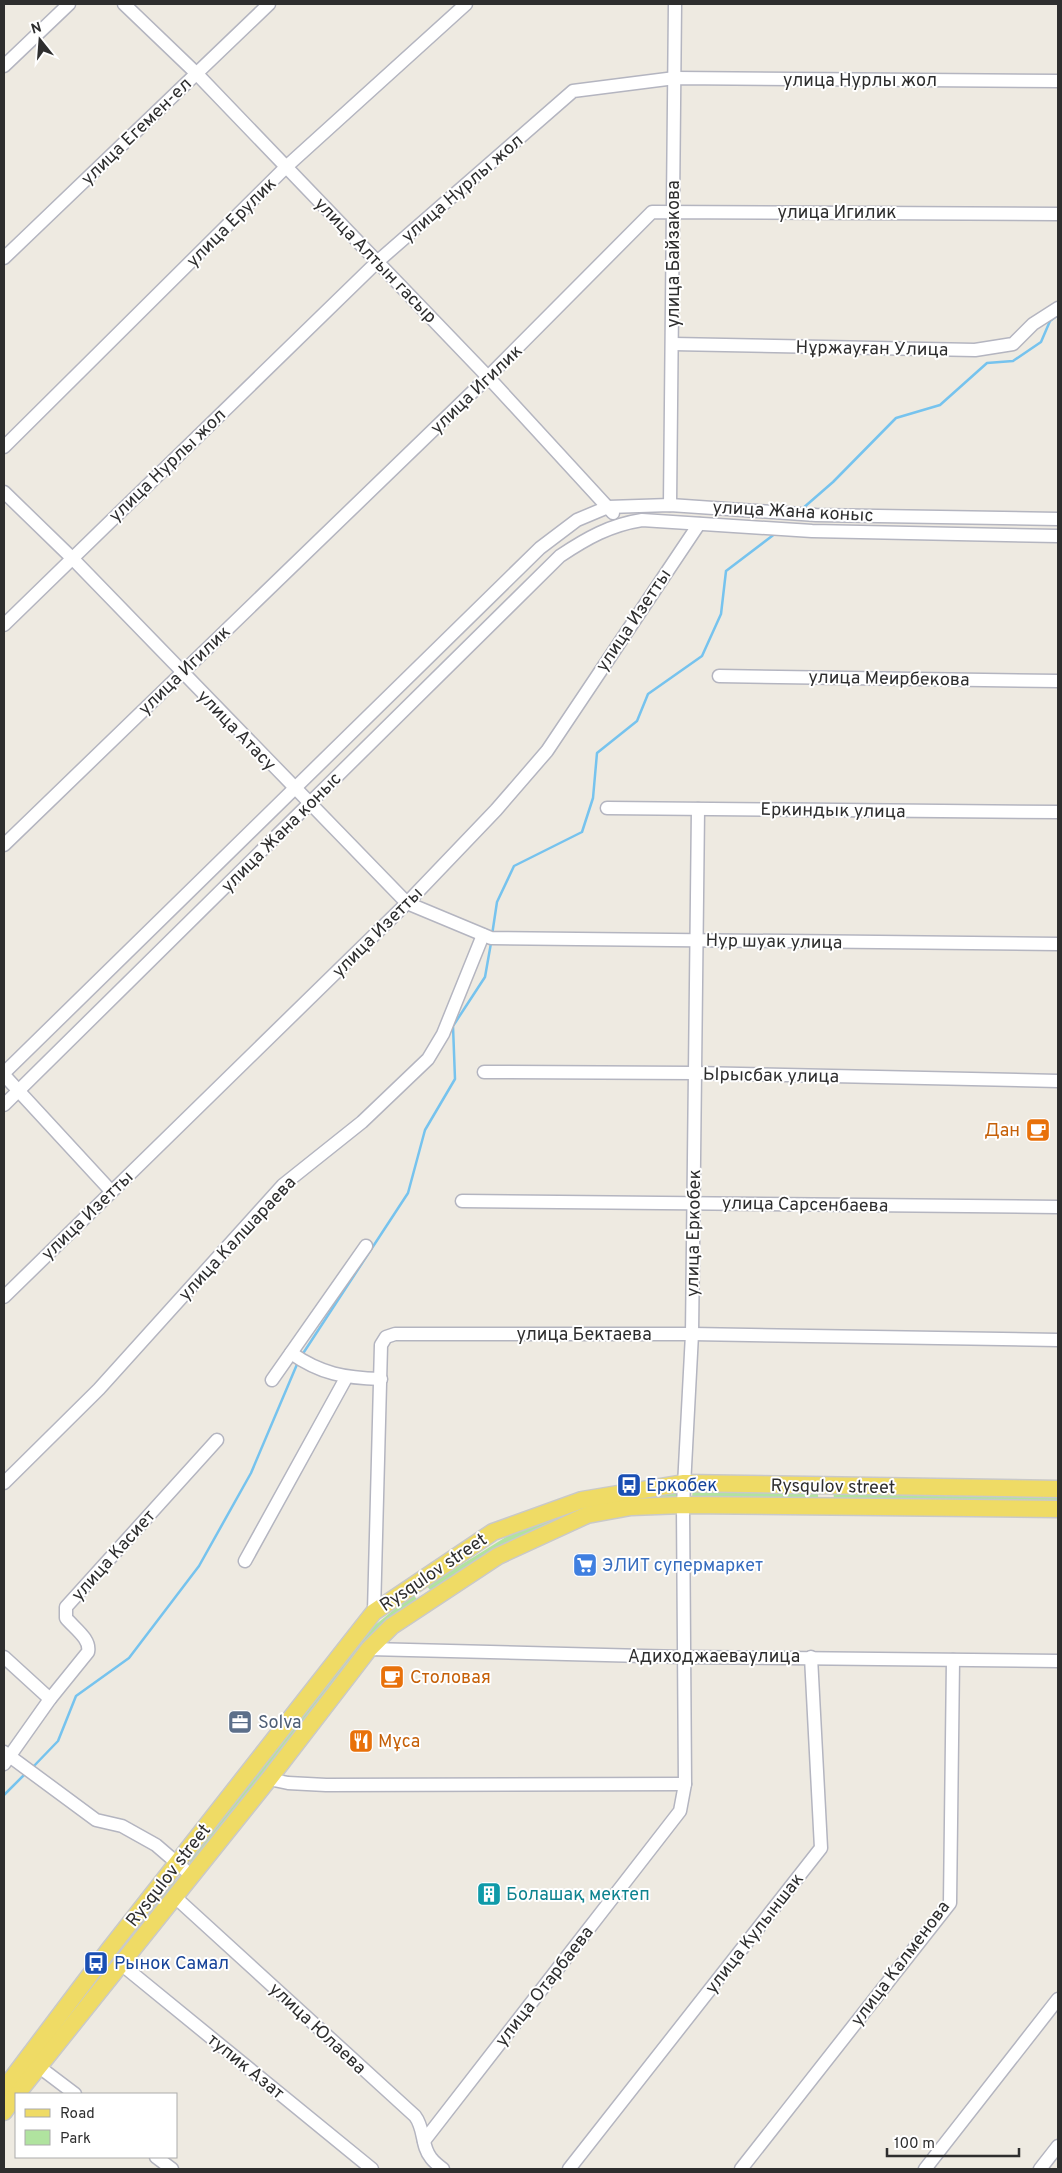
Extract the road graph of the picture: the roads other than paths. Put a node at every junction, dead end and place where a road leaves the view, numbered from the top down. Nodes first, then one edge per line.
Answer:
1 (69, 4) edge
2 (124, 4) edge
3 (269, 4) edge
4 (466, 4) edge
5 (675, 4) edge
6 (4, 66) edge
7 (196, 73) junction
8 (675, 78) junction
9 (1058, 81) edge
10 (286, 167) junction
11 (674, 211) junction
12 (1058, 214) edge
13 (4, 258) edge
14 (377, 262) junction
15 (1058, 308) edge
16 (673, 344) junction
17 (488, 378) junction
18 (4, 447) edge
19 (4, 492) edge
20 (670, 505) junction
21 (608, 507) junction
22 (1058, 519) edge
23 (621, 523) junction
24 (699, 524) junction
25 (1058, 536) edge
26 (540, 548) junction
27 (72, 558) junction
28 (557, 558) junction
29 (4, 625) edge
30 (181, 673) junction
31 (719, 676) dead end
32 (1058, 681) edge
33 (293, 787) junction
34 (309, 804) junction
35 (607, 808) dead end
36 (698, 809) junction
37 (1058, 812) edge
38 (4, 845) edge
39 (407, 903) junction
40 (487, 936) junction
41 (696, 940) junction
42 (1058, 944) edge
43 (484, 1072) dead end
44 (694, 1073) junction
45 (4, 1074) edge
46 (1058, 1081) edge
47 (18, 1091) junction
48 (4, 1105) edge
49 (111, 1191) junction
50 (462, 1201) dead end
51 (693, 1202) junction
52 (1058, 1207) edge
53 (366, 1246) dead end
54 (4, 1297) edge
55 (692, 1334) junction
56 (1058, 1340) edge
57 (291, 1353) junction
58 (346, 1378) junction
59 (381, 1379) junction
60 (272, 1380) dead end
61 (217, 1440) dead end
62 (4, 1483) edge
63 (684, 1483) junction
64 (1058, 1483) edge
65 (823, 1486) junction
66 (1051, 1489) edge
67 (683, 1505) junction
68 (823, 1507) junction
69 (1058, 1509) edge
70 (245, 1561) dead end
71 (415, 1584) junction
72 (427, 1603) junction
73 (374, 1612) junction
74 (369, 1649) junction
75 (4, 1657) edge
76 (683, 1657) junction
77 (811, 1657) junction
78 (953, 1660) junction
79 (1058, 1661) edge
80 (50, 1699) junction
81 (6, 1758) edge
82 (269, 1779) junction
83 (685, 1784) junction
84 (177, 1863) junction
85 (192, 1876) junction
86 (175, 1897) junction
87 (121, 1964) junction
88 (1058, 1999) edge
89 (38, 2066) junction
90 (4, 2089) edge
91 (18, 2093) edge
92 (74, 2093) edge
93 (15, 2096) edge
94 (4, 2112) edge
95 (424, 2141) junction
96 (1058, 2146) edge
97 (157, 2158) edge
98 (172, 2169) edge
99 (372, 2169) edge
100 (443, 2169) edge
101 (569, 2169) edge
102 (741, 2169) edge
103 (925, 2169) edge
104 (1040, 2169) edge

1 - 6 street
2 - 7 street, улица Алтын гасыр
3 - 7 street, улица Егемен-ел
4 - 10 street, улица Ерулик
5 - 8 street, улица Байзакова
7 - 10 street, улица Алтын гасыр
7 - 13 street, улица Егемен-ел
8 - 9 street, улица Нурлы жол
8 - 11 street, улица Байзакова
8 - 14 street, улица Нурлы жол
10 - 14 street, улица Алтын гасыр
10 - 18 street, улица Ерулик
11 - 12 street, улица Игилик
11 - 16 street, улица Байзакова
11 - 17 street, улица Игилик
14 - 17 street, улица Алтын гасыр
14 - 27 street, улица Нурлы жол
15 - 16 street, Нұржауған Улица
16 - 20 street, улица Байзакова
17 - 21 street, улица Алтын гасыр
17 - 30 street, улица Игилик
19 - 27 street, улица Атасу
20 - 21 street, улица Жана коныс
20 - 22 street, улица Жана коныс
21 - 23 street, улица Алтын гасыр
21 - 26 street, улица Жана коныс
23 - 24 street, улица Жана коныс
23 - 28 street, улица Жана коныс
24 - 25 street, улица Жана коныс
24 - 39 street, улица Изетты
26 - 28 street
26 - 33 street, улица Жана коныс
27 - 29 street, улица Нурлы жол
27 - 30 street, улица Атасу
28 - 34 street, улица Жана коныс
30 - 33 street, улица Атасу
30 - 38 street, улица Игилик
31 - 32 street, улица Меирбекова
33 - 34 street, улица Атасу
33 - 45 street, улица Жана коныс
34 - 39 street, улица Атасу
34 - 47 street, улица Жана коныс
35 - 36 street, Еркиндык улица
36 - 37 street, Еркиндык улица
36 - 41 street, улица Еркобек
39 - 40 street, улица Атасу
39 - 49 street, улица Изетты
40 - 41 street, Нур шуак улица
40 - 62 street, улица Калшараева
41 - 42 street, Нур шуак улица
41 - 44 street, улица Еркобек
43 - 44 street, Ырысбак улица
44 - 46 street, Ырысбак улица
44 - 51 street, улица Еркобек
45 - 47 street
47 - 48 street, улица Жана коныс
47 - 49 street
49 - 54 street, улица Изетты
50 - 51 street, улица Сарсенбаева
51 - 52 street, улица Сарсенбаева
51 - 55 street, улица Еркобек
53 - 57 street
55 - 56 street, улица Бектаева
55 - 59 street, улица Бектаева
55 - 63 street, улица Еркобек
57 - 58 street
57 - 60 street
58 - 59 street
58 - 70 street
59 - 73 street, улица Бектаева
61 - 80 street, улица Касиет
63 - 65 main road, Rysqulov street
63 - 67 street, улица Еркобек
63 - 71 main road, Rysqulov street
64 - 66 main road
65 - 66 main road, Rysqulov street
65 - 68 main road
67 - 68 main road, Rysqulov street
67 - 72 main road, Rysqulov street
67 - 76 street, улица Еркобек
68 - 69 main road, Rysqulov street
71 - 72 main road
71 - 73 main road, Rysqulov street
72 - 74 main road, Rysqulov street
73 - 84 main road, Rysqulov street
74 - 76 street, Адиходжаеваулица
74 - 82 main road, Rysqulov street
75 - 80 street
76 - 77 street, Адиходжаеваулица
76 - 83 street, улица Отарбаева
77 - 78 street, Адиходжаеваулица
77 - 101 street, улица Кулыншак
78 - 79 street, Адиходжаеваулица
78 - 102 street, улица Калменова
80 - 81 street
81 - 84 street
82 - 83 street
82 - 85 main road, Rysqulov street
83 - 95 street, улица Отарбаева
84 - 85 street
84 - 90 main road, Rysqulov street
85 - 86 main road, Rysqulov street
86 - 87 main road, Rysqulov street
86 - 95 street, улица Юлаева
87 - 89 main road, Rysqulov street
87 - 99 street, тупик Азат
88 - 103 street
89 - 91 main road, Rysqulov street
89 - 92 street
93 - 94 main road, Rysqulov street
95 - 100 street, улица Юлаева
96 - 104 street
97 - 98 street

